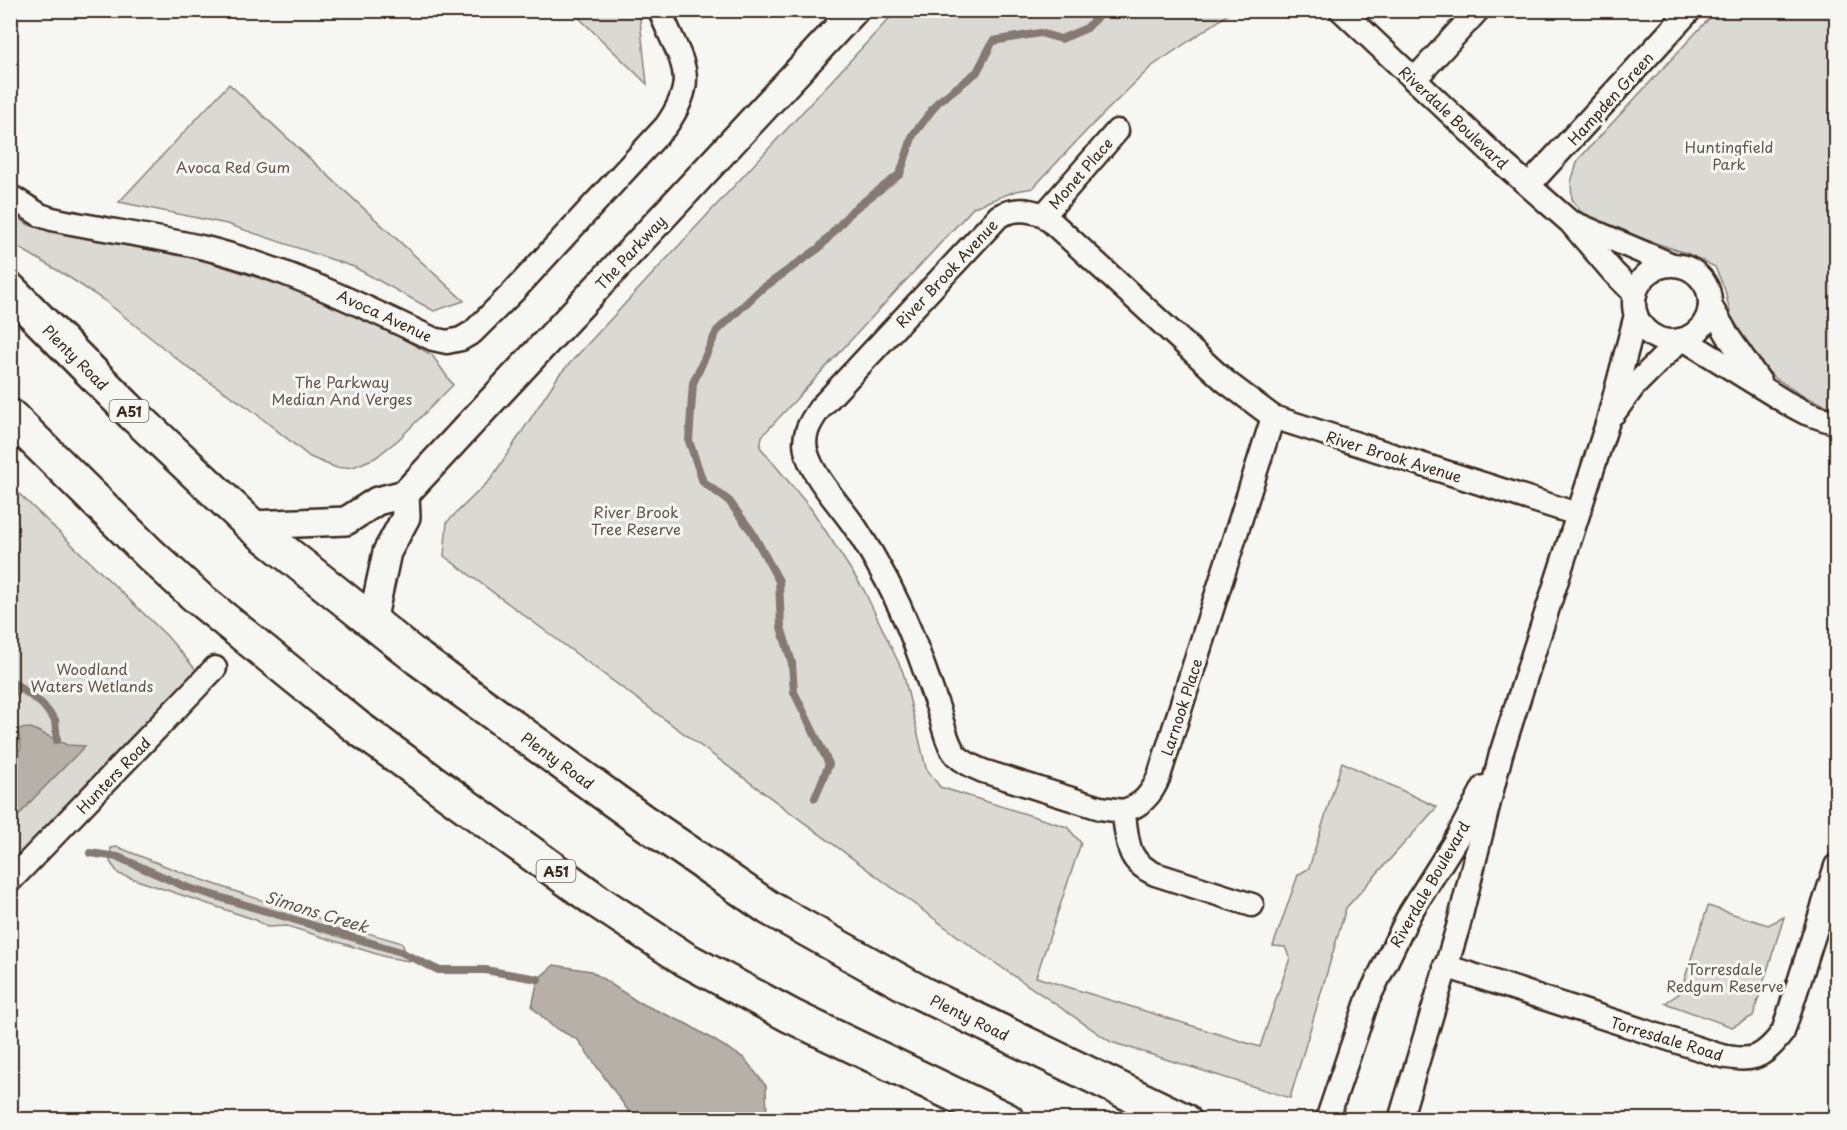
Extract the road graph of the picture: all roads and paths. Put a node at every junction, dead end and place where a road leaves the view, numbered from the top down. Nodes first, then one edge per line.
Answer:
1 (660, 10) edge
2 (855, 10) edge
3 (1341, 10) edge
4 (1478, 10) edge
5 (1690, 10) edge
6 (1414, 80) junction
7 (1117, 131) dead end
8 (1529, 185) junction
9 (10, 196) edge
10 (1044, 215) junction
11 (1570, 222) junction
12 (1670, 264) junction
13 (10, 290) edge
14 (1635, 304) junction
15 (1710, 305) junction
16 (1682, 340) junction
17 (1764, 388) junction
18 (10, 416) edge
19 (1273, 417) junction
20 (1608, 421) junction
21 (1836, 423) edge
22 (405, 494) junction
23 (1577, 514) junction
24 (251, 525) junction
25 (372, 622) junction
26 (215, 668) dead end
27 (1501, 754) junction
28 (1123, 810) junction
29 (1836, 866) edge
30 (10, 881) edge
31 (1252, 905) dead end
32 (1445, 966) junction
33 (1007, 1119) edge
34 (1184, 1119) edge
35 (1327, 1119) edge
36 (1400, 1119) edge

1 - 9 street, Avoca Avenue
2 - 22 street, The Parkway
3 - 6 street, Riverdale Boulevard
4 - 6 street
5 - 8 street, Hampden Green
6 - 8 street, Riverdale Boulevard
7 - 10 street, Monet Place
8 - 11 street, Riverdale Boulevard
10 - 19 street, River Brook Avenue
10 - 28 street, River Brook Avenue
11 - 12 street, Riverdale Boulevard
11 - 14 street, Riverdale Boulevard
12 - 14 street
12 - 15 street
13 - 24 highway, Plenty Road / A51
14 - 16 street
14 - 20 street, Riverdale Boulevard
15 - 16 street
15 - 17 street
16 - 17 street
16 - 20 street, Riverdale Boulevard
17 - 21 street
18 - 33 highway, A51
19 - 23 street, River Brook Avenue
19 - 28 street, Larnook Place
20 - 23 street, Riverdale Boulevard
22 - 24 street
22 - 25 street
23 - 27 street, Riverdale Boulevard
24 - 25 highway, Plenty Road / A51
25 - 34 highway, Plenty Road / A51
26 - 30 street, Hunters Road
27 - 32 street, Riverdale Boulevard
27 - 35 street, Riverdale Boulevard
28 - 31 street
29 - 32 street, Torresdale Road
32 - 36 street, Riverdale Boulevard

